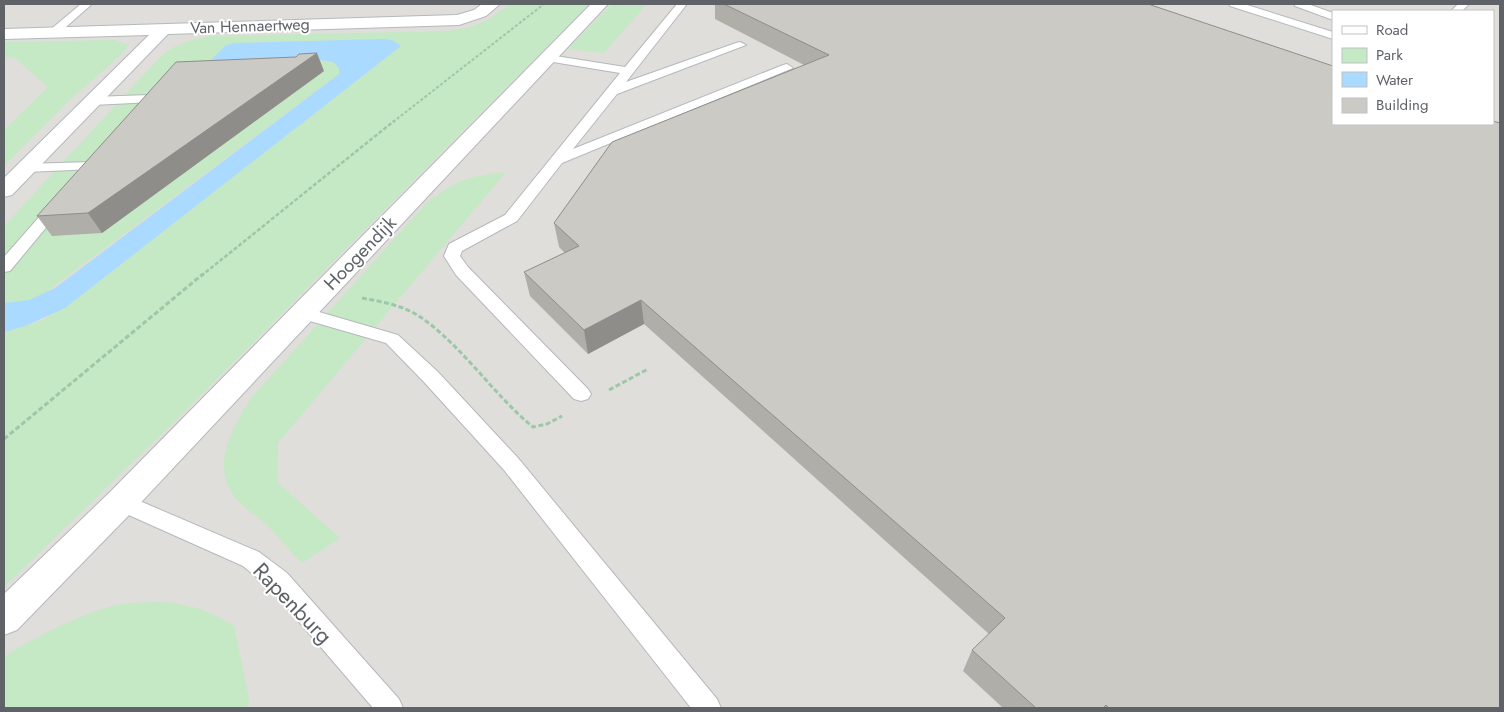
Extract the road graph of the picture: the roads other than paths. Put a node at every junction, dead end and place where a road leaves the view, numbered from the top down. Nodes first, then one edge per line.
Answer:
1 (86, 4) edge
2 (492, 4) edge
3 (600, 4) edge
4 (682, 4) edge
5 (1234, 4) edge
6 (1299, 4) edge
7 (1332, 17) edge
8 (164, 29) junction
9 (54, 32) junction
10 (4, 34) edge
11 (1332, 36) edge
12 (740, 45) dead end
13 (547, 57) junction
14 (787, 68) dead end
15 (629, 71) junction
16 (160, 87) edge
17 (613, 92) junction
18 (149, 99) junction
19 (92, 101) junction
20 (136, 114) edge
21 (560, 159) junction
22 (94, 162) joint
23 (26, 168) junction
24 (79, 180) edge
25 (4, 190) edge
26 (66, 195) edge
27 (4, 267) edge
28 (302, 314) junction
29 (581, 394) dead end
30 (121, 502) junction
31 (4, 618) edge
32 (390, 708) edge
33 (708, 708) edge

1 - 9 lane
2 - 8 street, Van Hennaertweg
3 - 13 street, Hoogendijk
4 - 15 lane
5 - 11 lane
6 - 7 lane
8 - 9 street, Van Hennaertweg
8 - 19 street
9 - 10 street, Van Hennaertweg
12 - 17 lane
13 - 15 lane
13 - 28 street, Hoogendijk
14 - 21 lane
15 - 17 lane
16 - 18 lane
17 - 21 lane
18 - 19 lane
18 - 20 lane
19 - 23 street
21 - 29 lane
22 - 23 lane
22 - 24 lane
23 - 25 street
26 - 27 lane
28 - 30 street, Hoogendijk
28 - 33 lane
30 - 31 street, Hoogendijk
30 - 32 lane, Rapenburg

